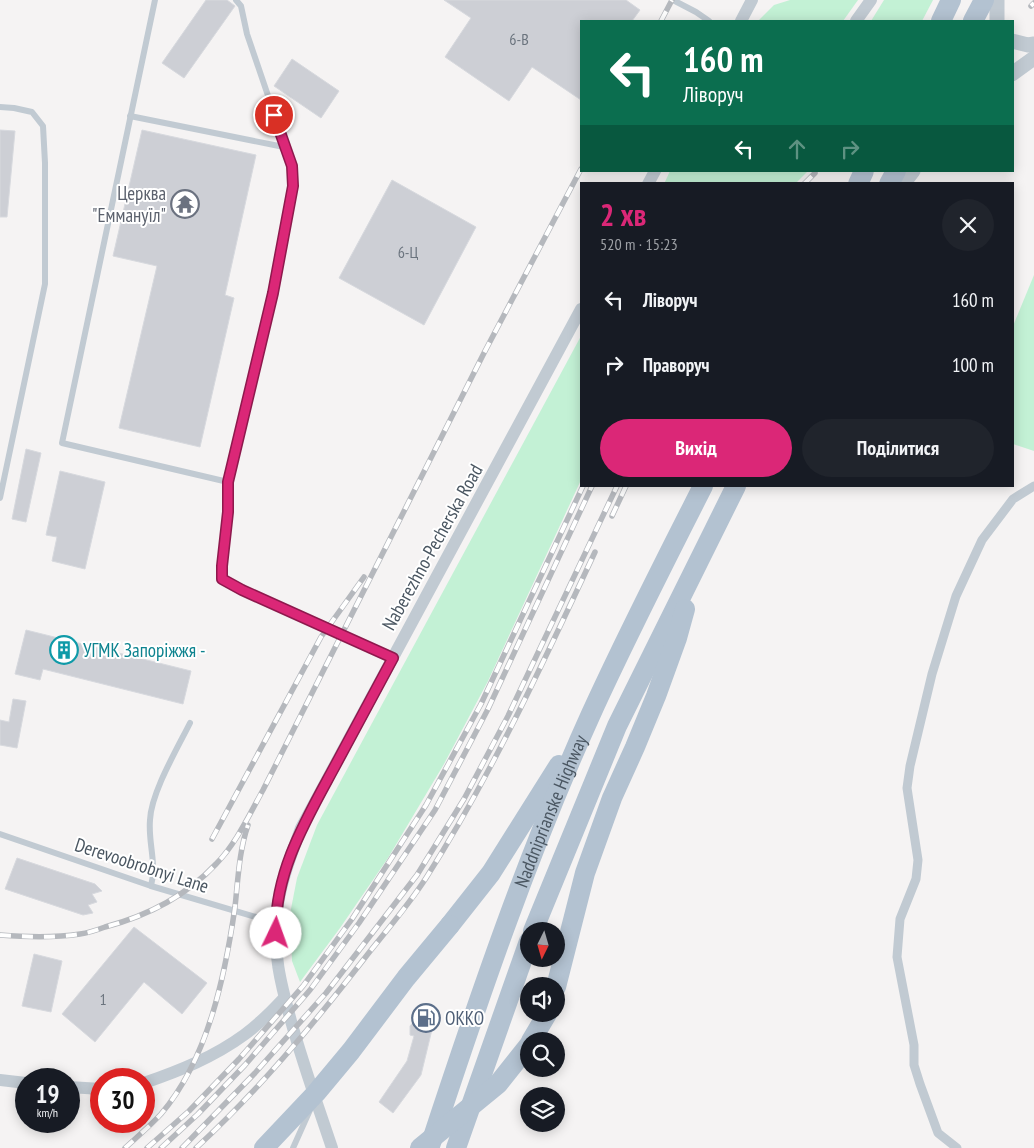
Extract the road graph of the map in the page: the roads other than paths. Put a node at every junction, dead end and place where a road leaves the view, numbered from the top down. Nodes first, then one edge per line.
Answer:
1 (155, 0) edge
2 (236, 0) edge
3 (673, 0) edge
4 (871, 0) edge
5 (952, 0) edge
6 (984, 0) edge
7 (998, 0) edge
8 (754, 2) edge
9 (708, 20) edge
10 (742, 20) edge
11 (857, 20) edge
12 (941, 20) edge
13 (974, 20) edge
14 (997, 20) edge
15 (1014, 42) edge
16 (1034, 44) edge
17 (1034, 58) edge
18 (1014, 73) edge
19 (0, 107) edge
20 (130, 116) junction
21 (284, 147) junction
22 (912, 172) edge
23 (905, 182) edge
24 (580, 311) edge
25 (228, 482) junction
26 (1034, 486) edge
27 (703, 487) edge
28 (735, 487) edge
29 (0, 498) edge
30 (696, 565) junction
31 (393, 658) junction
32 (591, 714) junction
33 (190, 723) dead end
34 (0, 834) edge
35 (150, 886) junction
36 (536, 922) edge
37 (276, 923) junction
38 (520, 967) edge
39 (559, 977) edge
40 (284, 998) junction
41 (520, 1056) edge
42 (155, 1079) edge
43 (0, 1080) edge
44 (15, 1082) edge
45 (315, 1100) junction
46 (264, 1148) edge
47 (293, 1148) edge
48 (332, 1148) edge
49 (420, 1148) edge
50 (429, 1148) edge
51 (456, 1148) edge
52 (957, 1148) edge

1 - 20 lane
2 - 21 lane
3 - 9 lane
4 - 11 street
5 - 12 main road
6 - 13 main road
7 - 14 street
8 - 10 street
15 - 16 street
17 - 18 street
19 - 29 lane
20 - 21 lane
20 - 25 lane
21 - 25 lane
22 - 23 street
24 - 31 street, Naberezhno-Pecherska Road
25 - 31 lane
26 - 52 street
27 - 32 main road, Naddniprianske Highway
28 - 30 main road, Naddniprianske Highway
30 - 36 main road, Naddniprianske Highway
30 - 39 main road
31 - 37 street, Naberezhno-Pecherska Road
32 - 46 main road, bridge
32 - 50 main road, Naddniprianske Highway
33 - 35 lane
34 - 35 lane, Derevoobrobnyi Lane
35 - 37 lane, Derevoobrobnyi Lane
37 - 40 street, Naberezhno-Pecherska Road
38 - 51 main road
40 - 42 street
40 - 45 street, Naberezhno-Pecherska Road
41 - 49 main road, bridge
43 - 44 street
45 - 47 lane
45 - 48 street, Naberezhno-Pecherska Road

